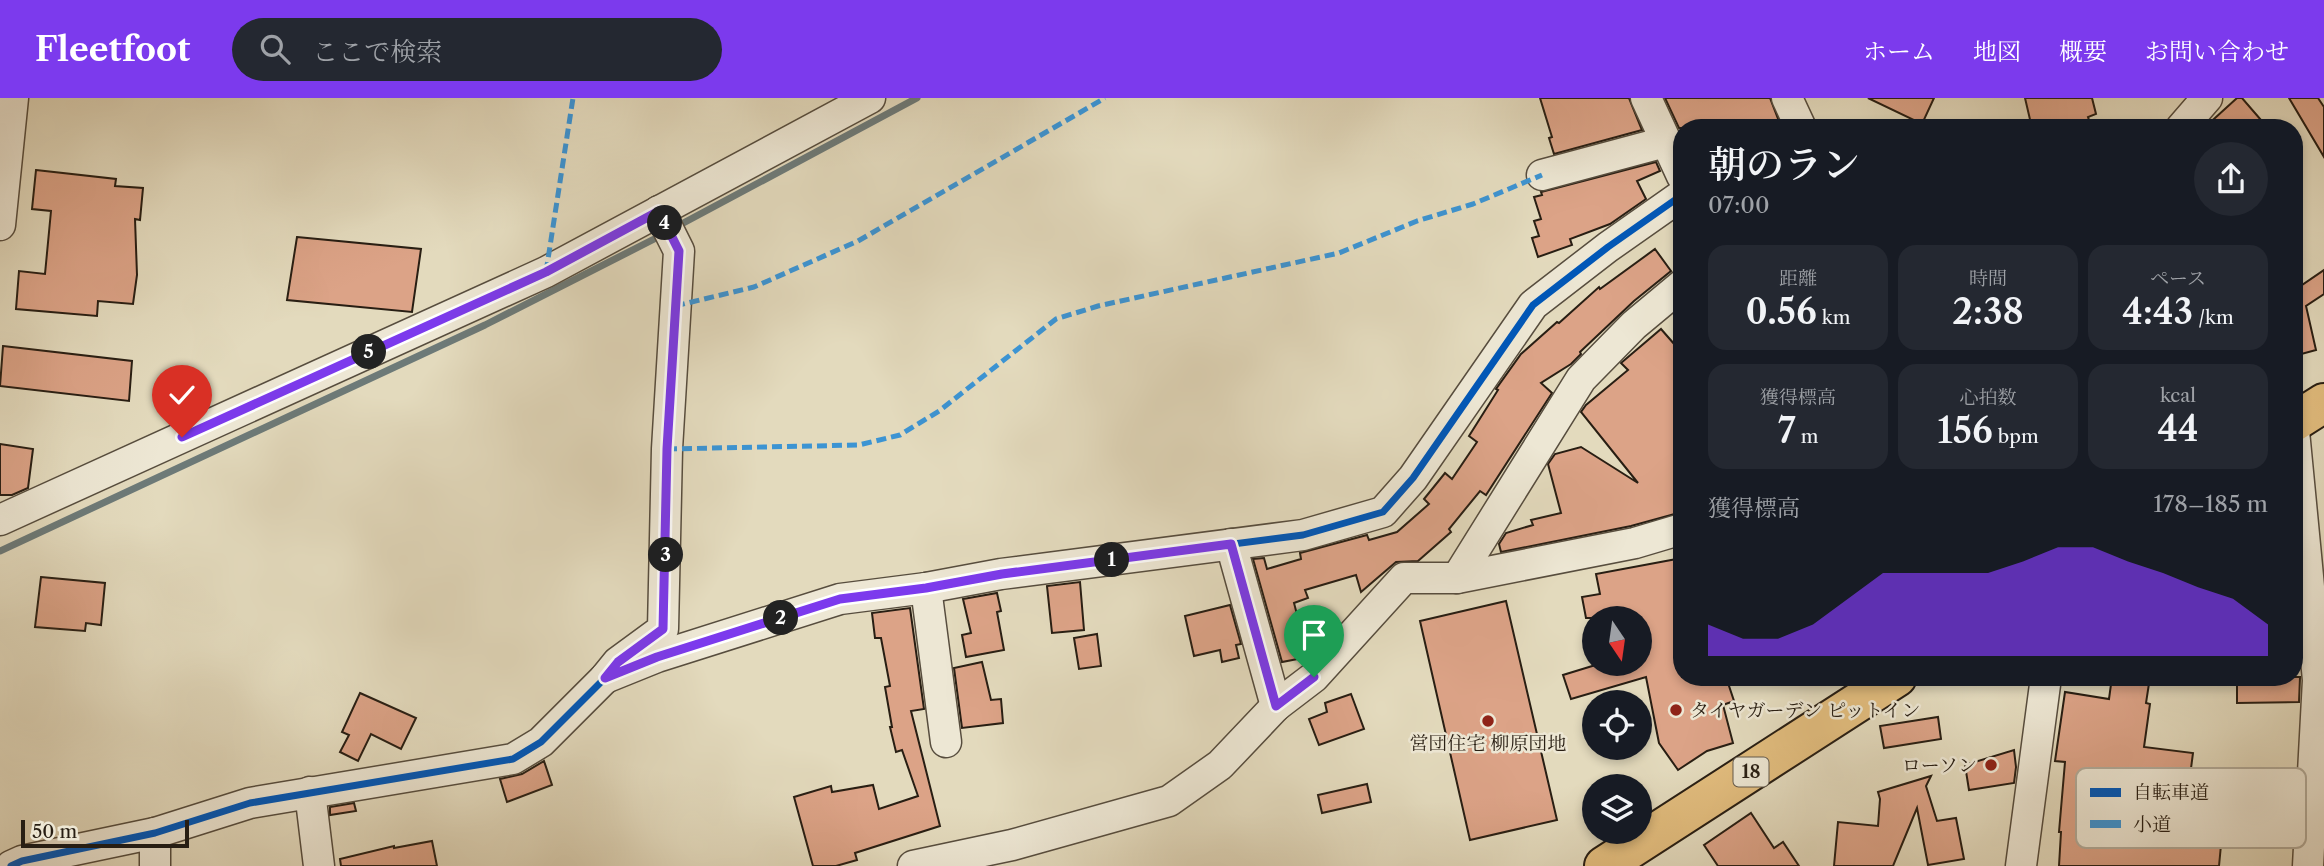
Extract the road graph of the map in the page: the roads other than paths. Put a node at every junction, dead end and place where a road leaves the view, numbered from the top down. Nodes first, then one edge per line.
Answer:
1 (13, 98) edge
2 (870, 98) edge
3 (1646, 98) edge
4 (1787, 98) edge
5 (2207, 98) edge
6 (1797, 119) edge
7 (2188, 119) edge
8 (1665, 142) junction
9 (1673, 158) edge
10 (1542, 175) dead end
11 (1673, 201) edge
12 (662, 217) junction
13 (0, 225) edge
14 (1673, 292) edge
15 (2324, 403) edge
16 (2303, 416) edge
17 (2303, 514) edge
18 (0, 520) edge
19 (1673, 532) edge
20 (1231, 544) junction
21 (1457, 578) junction
22 (926, 588) junction
23 (605, 678) junction
24 (2321, 680) edge
25 (1883, 686) edge
26 (2045, 686) edge
27 (1276, 706) junction
28 (946, 742) dead end
29 (310, 792) junction
30 (155, 833) junction
31 (11, 866) edge
32 (155, 866) edge
33 (319, 866) edge
34 (913, 866) edge
35 (1604, 866) edge
36 (2021, 866) edge
37 (2308, 866) edge

1 - 13 street
2 - 12 street
3 - 8 street
4 - 6 street
5 - 7 street
8 - 9 street
8 - 10 street
11 - 20 street
12 - 18 street
12 - 23 street
14 - 21 street
15 - 16 highway
17 - 24 street
19 - 21 street
20 - 22 street
20 - 27 street
21 - 27 street
22 - 23 street
22 - 28 street
23 - 29 street
24 - 37 street
25 - 35 highway, 18
26 - 36 street
27 - 34 street
29 - 30 street
29 - 33 street
30 - 31 street
30 - 32 street

